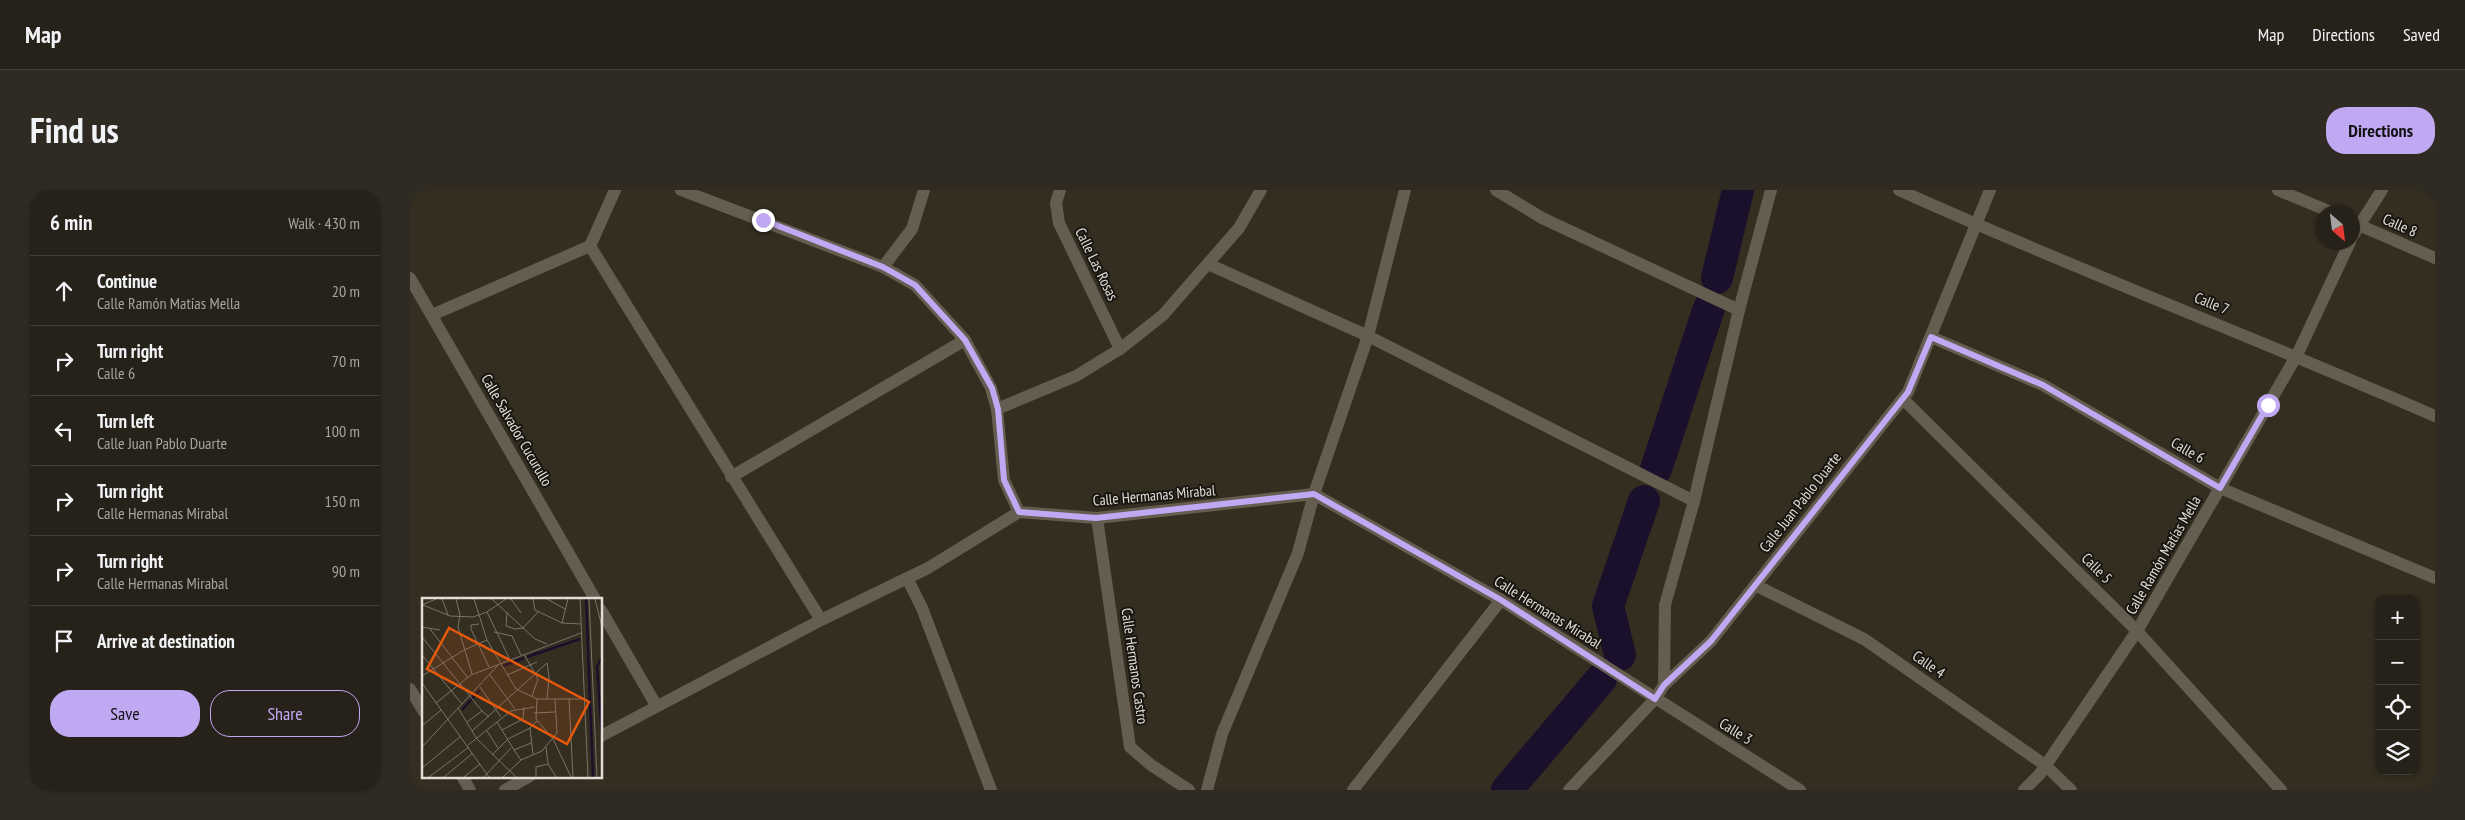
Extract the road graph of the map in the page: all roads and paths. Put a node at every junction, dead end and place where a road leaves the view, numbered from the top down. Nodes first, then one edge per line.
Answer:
1 (615, 190) edge
2 (681, 190) edge
3 (924, 190) edge
4 (1060, 190) edge
5 (1260, 190) edge
6 (1405, 190) edge
7 (1496, 190) edge
8 (1771, 190) edge
9 (1899, 190) edge
10 (1990, 190) edge
11 (2278, 190) edge
12 (2382, 190) edge
13 (2315, 205) edge
14 (2360, 218) edge
15 (1976, 225) junction
16 (2360, 225) edge
17 (590, 246) junction
18 (2346, 250) edge
19 (2435, 258) edge
20 (1208, 264) junction
21 (883, 267) junction
22 (410, 278) edge
23 (1739, 310) junction
24 (432, 315) junction
25 (1368, 336) junction
26 (1931, 337) junction
27 (965, 340) junction
28 (1120, 349) junction
29 (2297, 355) junction
30 (1903, 399) junction
31 (998, 409) junction
32 (2435, 416) edge
33 (731, 477) junction
34 (2220, 488) junction
35 (1314, 494) junction
36 (1694, 501) junction
37 (1019, 512) junction
38 (1096, 518) junction
39 (907, 578) junction
40 (2435, 578) edge
41 (1755, 585) junction
42 (594, 598) edge
43 (1501, 600) junction
44 (602, 612) edge
45 (821, 620) junction
46 (2137, 631) junction
47 (1664, 685) junction
48 (410, 688) edge
49 (1655, 699) junction
50 (656, 706) junction
51 (422, 709) edge
52 (602, 735) edge
53 (2045, 765) junction
54 (463, 778) edge
55 (526, 778) edge
56 (470, 790) edge
57 (505, 790) edge
58 (992, 790) edge
59 (1189, 790) edge
60 (1207, 790) edge
61 (1353, 790) edge
62 (1569, 790) edge
63 (1800, 790) edge
64 (2024, 790) edge
65 (2071, 790) edge
66 (2281, 790) edge

1 - 17 street
2 - 21 street
3 - 21 street
4 - 28 street, Calle Las Rosas
5 - 20 street
6 - 25 street
7 - 23 street
8 - 23 street
9 - 15 street, Calle 7
10 - 15 street, Calle Juan Pablo Duarte
11 - 13 street
12 - 14 street
15 - 26 street, Calle Juan Pablo Duarte
15 - 29 street, Calle 7
16 - 19 street, Calle 8
17 - 24 street
17 - 33 street
18 - 29 street, Calle Ramón Matías Mella
20 - 25 street
20 - 28 street
21 - 27 street
22 - 24 street, Calle Salvador Cucurullo
23 - 36 street
24 - 42 street, Calle Salvador Cucurullo
25 - 35 street
25 - 36 street
26 - 30 street, Calle Juan Pablo Duarte
26 - 34 street, Calle 6
27 - 31 street
27 - 33 street
28 - 31 street
29 - 32 street, Calle 7
29 - 34 street, Calle Ramón Matías Mella
30 - 41 street, Calle Juan Pablo Duarte
30 - 46 street, Calle 5
31 - 37 street
33 - 45 street
34 - 40 street, Calle 6
34 - 46 street, Calle Ramón Matías Mella
35 - 38 street, Calle Hermanas Mirabal
35 - 43 street, Calle Hermanas Mirabal
35 - 60 street
36 - 47 street
37 - 38 street, Calle Hermanas Mirabal
37 - 39 street
38 - 59 street, Calle Hermanos Castro
39 - 45 street
39 - 58 street
41 - 47 street, Calle Juan Pablo Duarte
41 - 53 street, Calle 4
43 - 49 street, Calle Hermanas Mirabal
43 - 61 street
44 - 50 street
45 - 50 street
46 - 53 street, Calle Ramón Matías Mella
46 - 66 street, Calle 5
47 - 49 street, Calle Juan Pablo Duarte
48 - 51 street
49 - 62 street, Calle Juan Pablo Duarte
49 - 63 street, Calle 3
50 - 52 street
53 - 64 street, Calle Ramón Matías Mella
53 - 65 street, Calle 4
54 - 56 street
55 - 57 street

